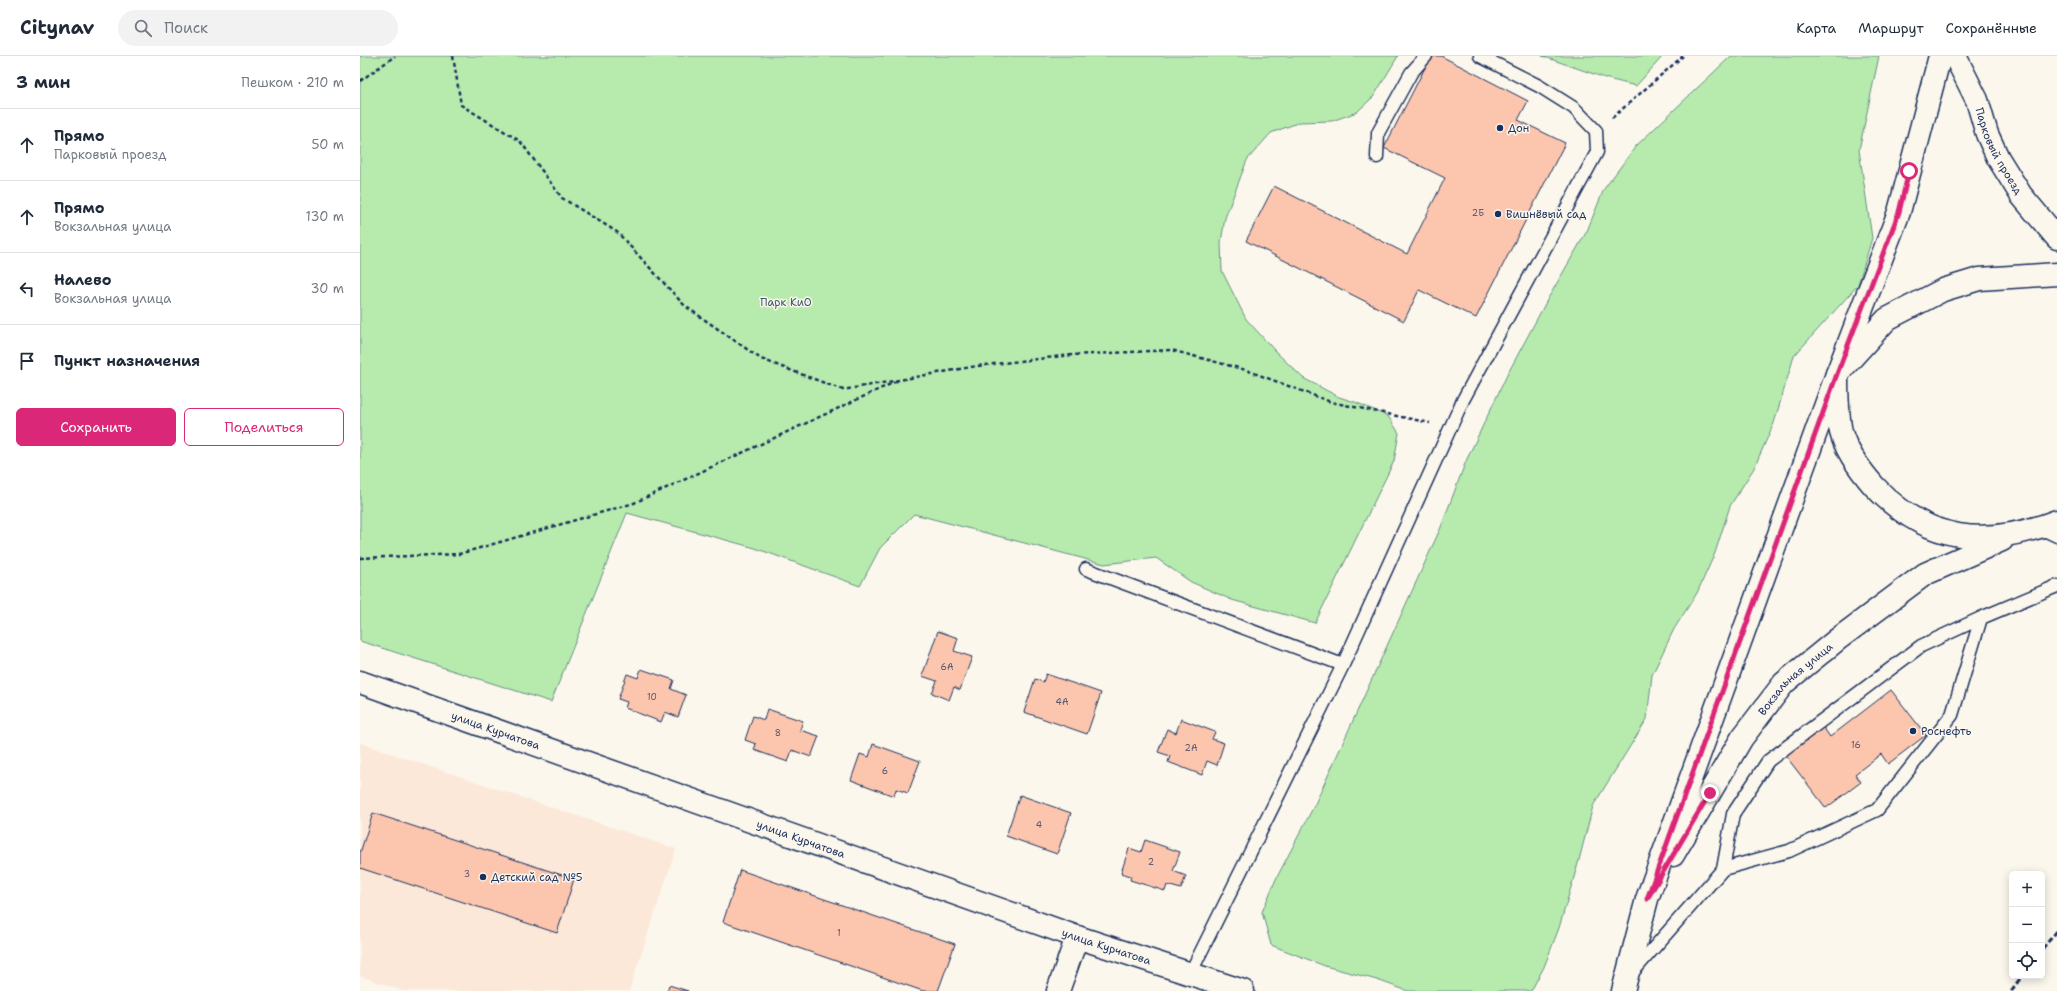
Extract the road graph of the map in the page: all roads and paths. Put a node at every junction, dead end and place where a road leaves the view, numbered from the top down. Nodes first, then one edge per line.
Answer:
1 (395, 56) edge
2 (453, 56) edge
3 (1426, 56) edge
4 (1480, 56) edge
5 (1683, 56) edge
6 (1940, 56) edge
7 (1955, 56) edge
8 (360, 81) edge
9 (1596, 131) junction
10 (1377, 157) dead end
11 (2057, 238) edge
12 (2057, 274) edge
13 (1837, 374) junction
14 (902, 379) junction
15 (1452, 428) junction
16 (2051, 528) edge
17 (2017, 533) junction
18 (360, 558) edge
19 (1086, 569) dead end
20 (2057, 586) edge
21 (1981, 618) junction
22 (1343, 665) junction
23 (360, 682) edge
24 (1723, 869) junction
25 (1647, 899) junction
26 (1077, 937) junction
27 (1190, 974) junction
28 (1625, 985) edge
29 (1058, 991) edge
30 (1243, 991) edge

1 - 8 path
2 - 14 path
3 - 10 lane
4 - 9 lane
5 - 9 path
6 - 13 main road
7 - 11 main road, Парковый проезд
9 - 15 lane
12 - 13 main road
13 - 17 main road
13 - 25 main road, Вокзальная улица
14 - 15 path
14 - 18 path
15 - 22 lane
16 - 17 main road
17 - 25 main road, Вокзальная улица
19 - 22 lane
20 - 21 lane
21 - 24 lane
21 - 24 lane
22 - 27 lane
23 - 26 main road, улица Курчатова
24 - 28 lane
25 - 28 main road, Вокзальная улица
26 - 27 main road, улица Курчатова
26 - 29 main road
27 - 30 main road, улица Курчатова

